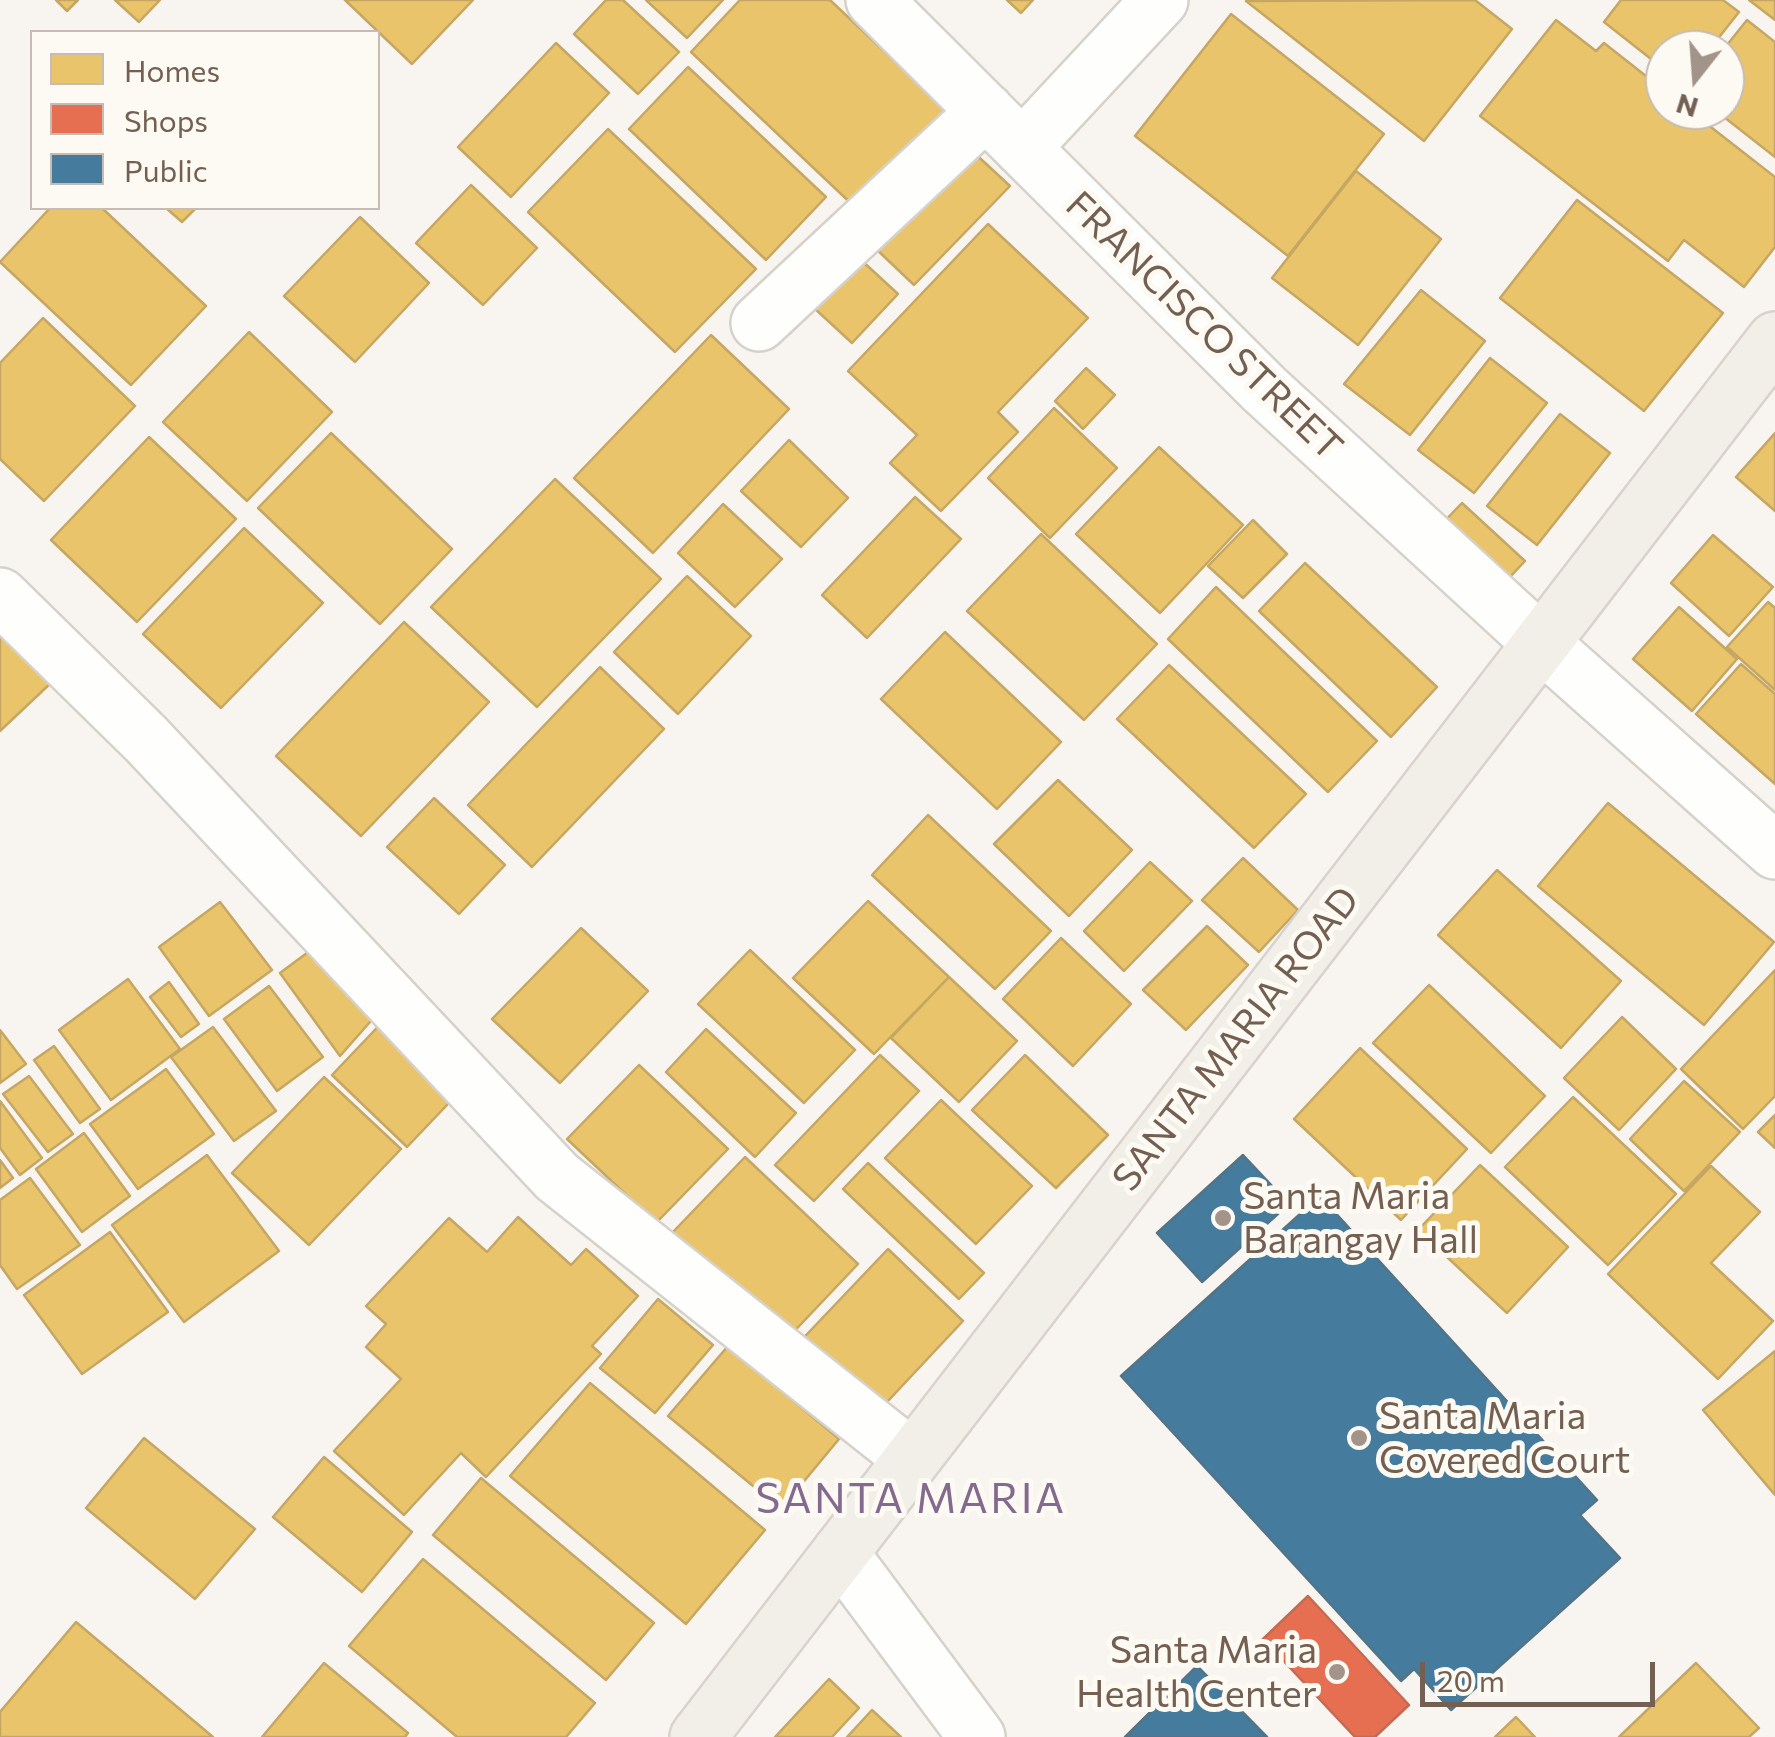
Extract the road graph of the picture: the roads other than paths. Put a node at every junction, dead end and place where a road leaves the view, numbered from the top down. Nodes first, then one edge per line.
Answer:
1 (874, 0) edge
2 (1160, 0) edge
3 (1004, 129) junction
4 (759, 323) dead end
5 (1775, 340) edge
6 (0, 596) edge
7 (1542, 644) junction
8 (1775, 852) edge
9 (912, 1458) junction
10 (840, 1553) junction
11 (698, 1737) edge
12 (977, 1737) edge

1 - 3 street, FRANCISCO STREET
2 - 3 street
3 - 4 street
3 - 7 street, FRANCISCO STREET
5 - 7 main road, SANTA MARIA ROAD
6 - 9 street
7 - 8 street, FRANCISCO STREET
7 - 9 main road, SANTA MARIA ROAD
9 - 10 main road, SANTA MARIA ROAD
10 - 11 main road, SANTA MARIA ROAD
10 - 12 street

